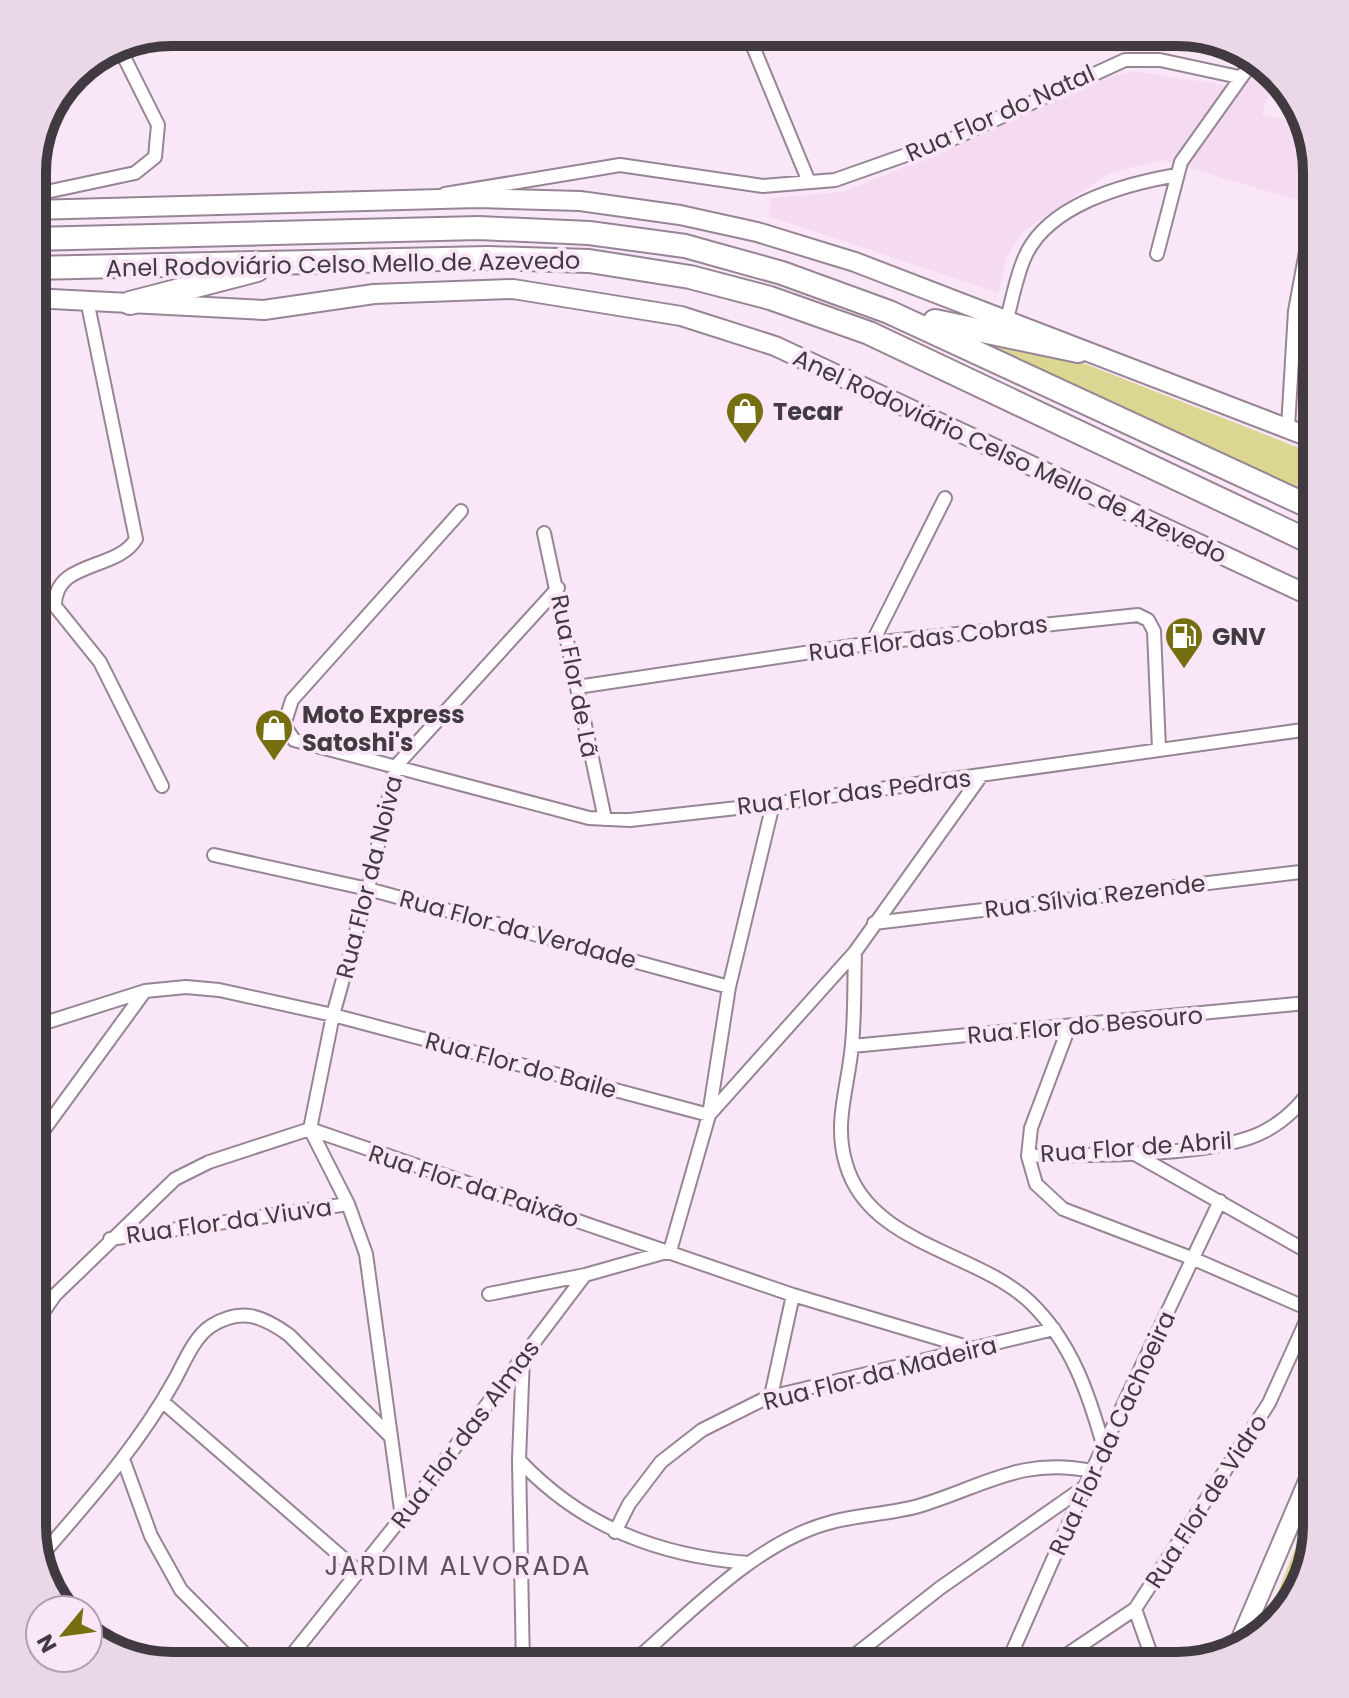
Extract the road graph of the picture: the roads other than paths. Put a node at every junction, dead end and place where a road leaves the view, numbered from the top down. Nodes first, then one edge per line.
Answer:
1 (753, 46) edge
2 (124, 56) edge
3 (1247, 68) edge
4 (1239, 77) junction
5 (1177, 175) junction
6 (809, 182) junction
7 (46, 192) edge
8 (431, 200) junction
9 (46, 210) edge
10 (46, 239) edge
11 (1157, 254) dead end
12 (297, 260) junction
13 (46, 268) edge
14 (1303, 268) edge
15 (46, 299) edge
16 (87, 300) junction
17 (130, 303) junction
18 (889, 312) junction
19 (1007, 319) junction
20 (1078, 351) junction
21 (1288, 427) junction
22 (1303, 434) edge
23 (945, 498) dead end
24 (1303, 504) edge
25 (461, 511) dead end
26 (544, 533) dead end
27 (1303, 538) edge
28 (558, 588) junction
29 (1303, 592) edge
30 (872, 643) junction
31 (577, 687) junction
32 (1303, 730) edge
33 (1159, 749) junction
34 (396, 766) junction
35 (981, 776) junction
36 (162, 786) dead end
37 (773, 804) junction
38 (605, 819) junction
39 (214, 855) dead end
40 (1303, 872) edge
41 (368, 889) junction
42 (874, 923) junction
43 (855, 952) junction
44 (729, 987) junction
45 (145, 991) junction
46 (1303, 1003) edge
47 (333, 1015) junction
48 (46, 1023) edge
49 (1069, 1027) junction
50 (852, 1046) junction
51 (1303, 1097) edge
52 (709, 1115) junction
53 (46, 1127) edge
54 (310, 1129) junction
55 (1133, 1153) junction
56 (1028, 1156) junction
57 (1220, 1201) junction
58 (348, 1204) junction
59 (110, 1239) junction
60 (1303, 1249) edge
61 (670, 1251) junction
62 (1194, 1259) junction
63 (585, 1275) junction
64 (489, 1294) dead end
65 (793, 1295) junction
66 (1303, 1307) edge
67 (46, 1308) edge
68 (1303, 1328) edge
69 (1054, 1329) junction
70 (974, 1349) junction
71 (523, 1357) junction
72 (771, 1396) junction
73 (163, 1402) junction
74 (391, 1437) junction
75 (1104, 1448) junction
76 (123, 1459) junction
77 (519, 1460) junction
78 (1092, 1471) junction
79 (1086, 1486) junction
80 (1303, 1493) edge
81 (402, 1517) junction
82 (615, 1532) junction
83 (48, 1548) edge
84 (749, 1563) junction
85 (359, 1572) junction
86 (1135, 1609) junction
87 (1243, 1633) edge
88 (242, 1652) edge
89 (294, 1652) edge
90 (523, 1652) edge
91 (645, 1652) edge
92 (859, 1652) edge
93 (1012, 1652) edge
94 (1071, 1652) edge
95 (1150, 1652) edge

1 - 6 street
2 - 7 street
3 - 4 street
4 - 5 street
4 - 6 street, Rua Flor do Natal
5 - 11 street
5 - 19 street
6 - 8 street, Rua Flor do Natal
8 - 9 main road
8 - 19 main road
10 - 18 highway, Anel Rodoviário Celso Mello de Azevedo
12 - 13 highway, Anel Rodoviário Celso Mello de Azevedo
12 - 17 highway
12 - 27 highway, Anel Rodoviário Celso Mello de Azevedo
14 - 21 street
15 - 16 main road, Anel Rodoviário Celso Mello de Azevedo
16 - 17 main road, Anel Rodoviário Celso Mello de Azevedo
16 - 36 street
17 - 29 main road, Anel Rodoviário Celso Mello de Azevedo
18 - 20 highway
18 - 24 highway, Anel Rodoviário Celso Mello de Azevedo
19 - 20 main road
20 - 21 main road
21 - 22 main road
23 - 30 street
25 - 34 street, Rua Flor das Pedras
26 - 28 street, Rua Flor de Lã
28 - 31 street, Rua Flor de Lã
28 - 34 street, Rua Flor da Noiva
30 - 31 street, Rua Flor das Cobras
30 - 33 street, Rua Flor das Cobras
31 - 38 street, Rua Flor de Lã
32 - 33 street, Rua Flor das Pedras
33 - 35 street, Rua Flor das Pedras
34 - 38 street, Rua Flor das Pedras
34 - 41 street, Rua Flor da Noiva
35 - 37 street, Rua Flor das Pedras
35 - 42 street
37 - 38 street, Rua Flor das Pedras
37 - 44 street
39 - 41 street, Rua Flor da Verdade
40 - 42 street, Rua Sílvia Rezende
41 - 44 street, Rua Flor da Verdade
41 - 47 street, Rua Flor da Noiva
42 - 43 street
43 - 50 street
43 - 52 street
44 - 52 street
45 - 47 street, Rua Flor do Baile
45 - 48 street, Rua Flor do Baile
45 - 53 street
46 - 49 street, Rua Flor do Besouro
47 - 52 street, Rua Flor do Baile
47 - 54 street, Rua Flor da Noiva
49 - 50 street, Rua Flor do Besouro
49 - 56 street
50 - 69 street
51 - 55 street, Rua Flor de Abril
52 - 61 street
54 - 58 street
54 - 59 street
54 - 61 street, Rua Flor da Paixão
55 - 56 street, Rua Flor de Abril
55 - 57 street
56 - 62 street
57 - 60 street
57 - 62 street, Rua Flor da Cachoeira
58 - 59 street, Rua Flor da Viuva
58 - 74 street
59 - 67 street
61 - 63 street
61 - 65 street, Rua Flor da Paixão
62 - 66 street
62 - 75 street, Rua Flor da Cachoeira
63 - 64 street
63 - 71 street, Rua Flor das Almas
65 - 70 street, Rua Flor da Paixão
65 - 72 street
68 - 86 street, Rua Flor de Vidro
69 - 70 street, Rua Flor da Madeira
69 - 75 street
70 - 72 street, Rua Flor da Madeira
71 - 77 street
71 - 81 street, Rua Flor das Almas
72 - 82 street, Rua Flor da Madeira
73 - 74 street
73 - 76 street
73 - 85 street
74 - 81 street
75 - 78 street, Rua Flor da Cachoeira
76 - 83 street
76 - 88 street
77 - 82 street
77 - 90 street
78 - 79 street, Rua Flor da Cachoeira
78 - 84 street
79 - 92 street
79 - 93 street, Rua Flor da Cachoeira
80 - 87 main road
81 - 85 street, Rua Flor das Almas
82 - 84 street
84 - 91 street
85 - 89 street, Rua Flor das Almas
86 - 94 street, Rua Flor de Vidro
86 - 95 street

